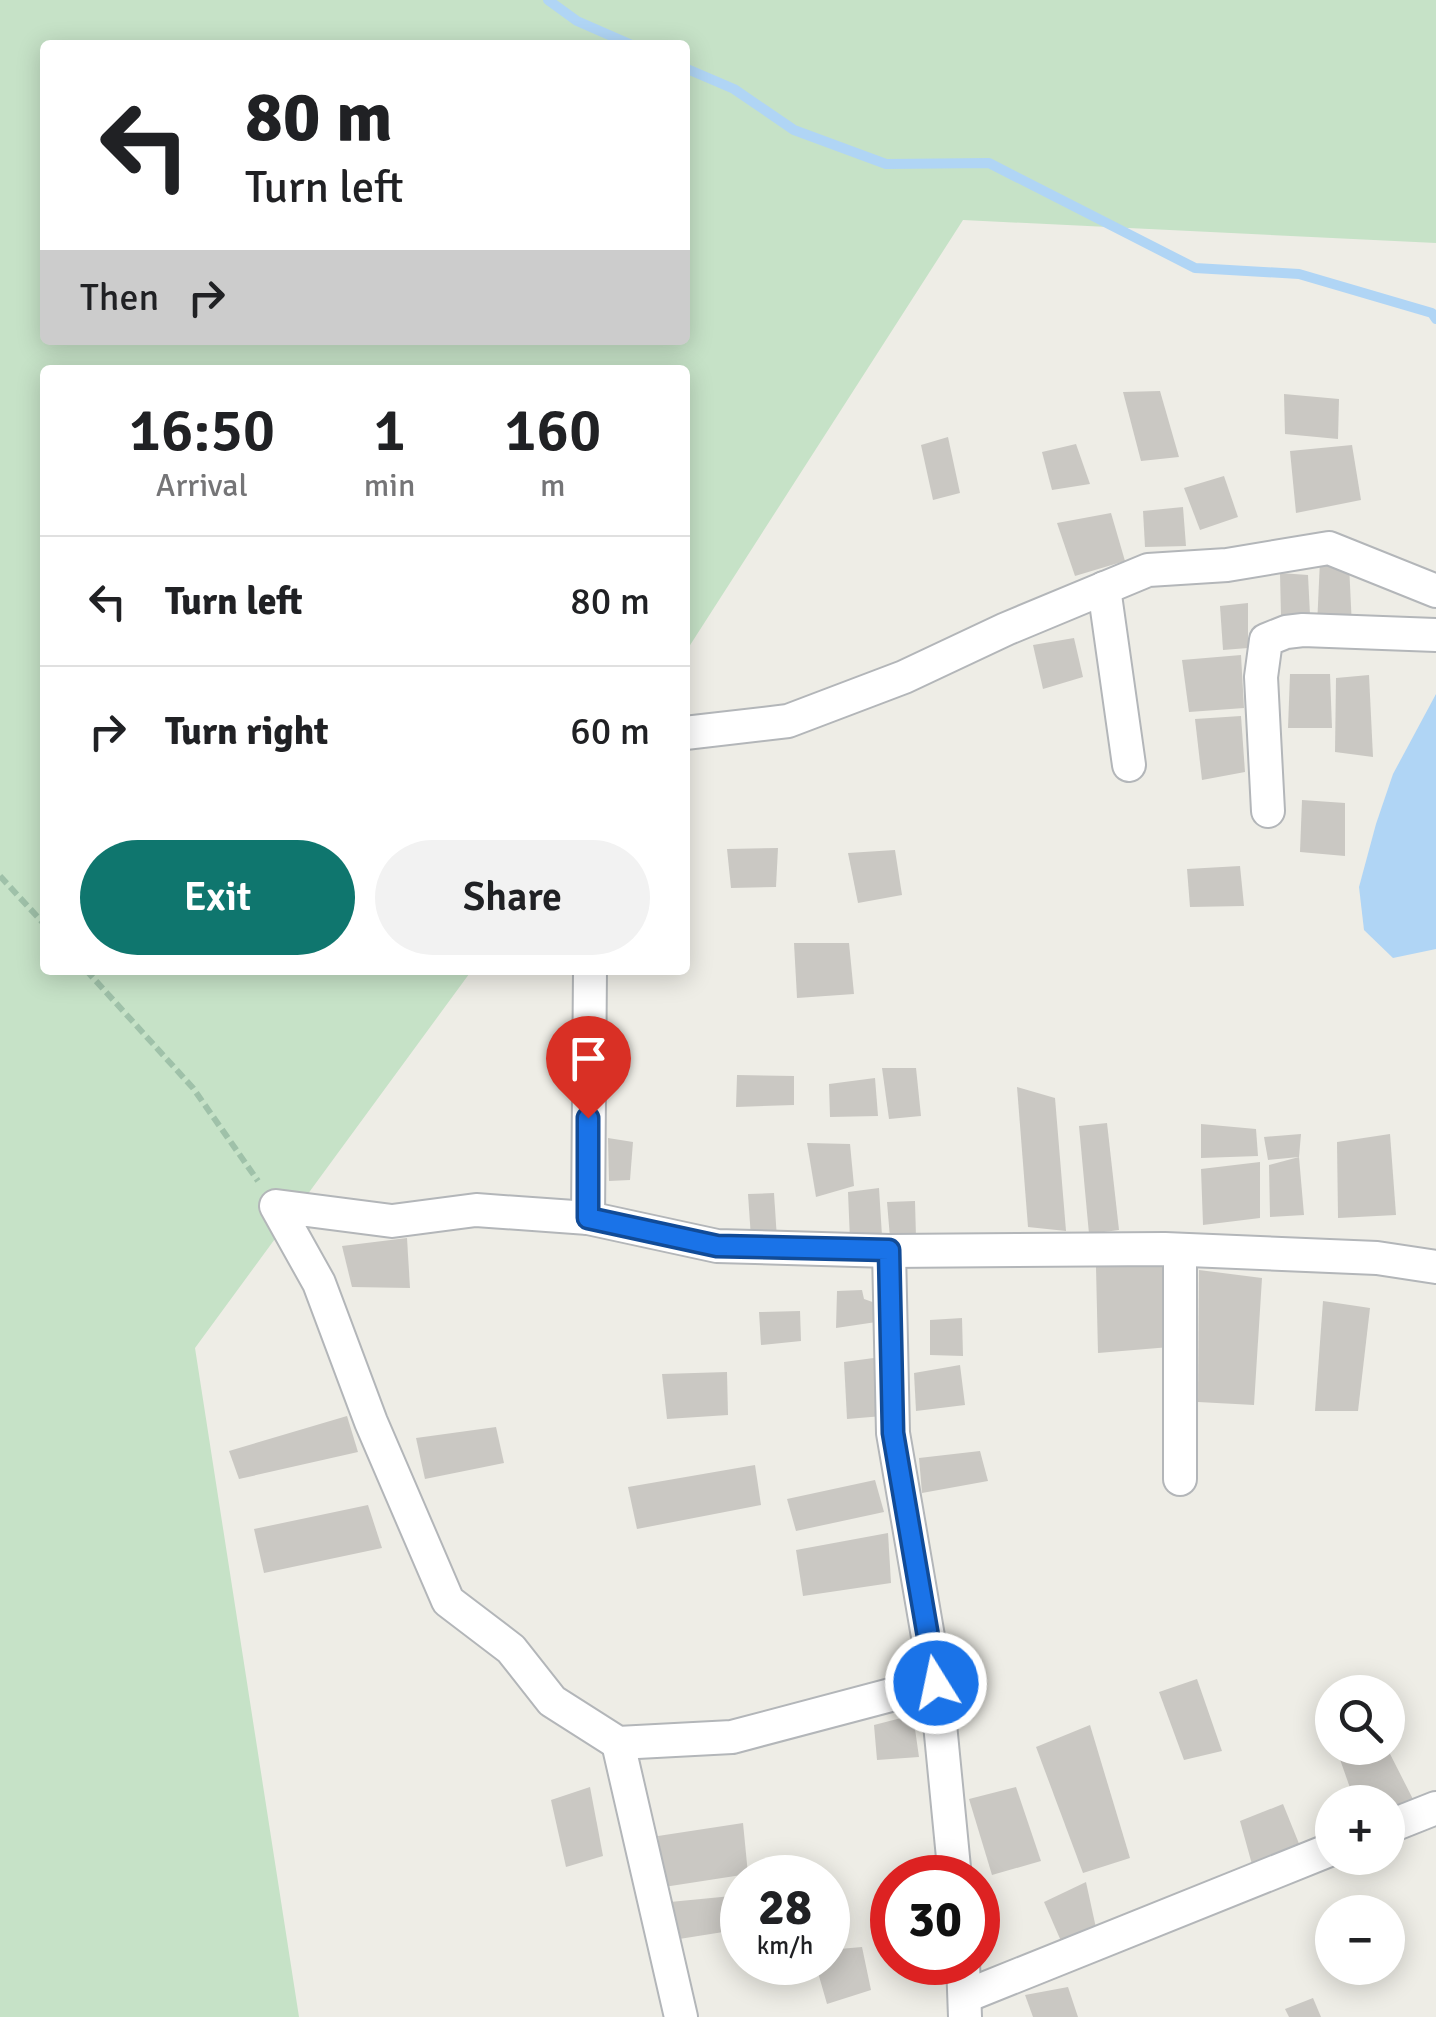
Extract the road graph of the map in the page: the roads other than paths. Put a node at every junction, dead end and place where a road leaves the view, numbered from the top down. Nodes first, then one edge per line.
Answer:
1 (1104, 588) junction
2 (1436, 591) edge
3 (1436, 635) edge
4 (690, 731) edge
5 (1129, 765) dead end
6 (1268, 812) dead end
7 (590, 975) edge
8 (588, 1218) junction
9 (889, 1250) junction
10 (1180, 1250) junction
11 (1436, 1267) edge
12 (1180, 1479) dead end
13 (936, 1683) junction
14 (618, 1743) junction
15 (1436, 1808) edge
16 (1405, 1821) edge
17 (953, 1855) edge
18 (1315, 1857) edge
19 (966, 2006) edge
20 (681, 2017) edge

1 - 2 street
1 - 4 street
1 - 5 street
3 - 6 street
7 - 8 street
8 - 9 street
8 - 14 street
9 - 10 street
9 - 13 street
10 - 11 street
10 - 12 street
13 - 14 street
13 - 17 street
14 - 20 street
15 - 16 street
18 - 19 street

